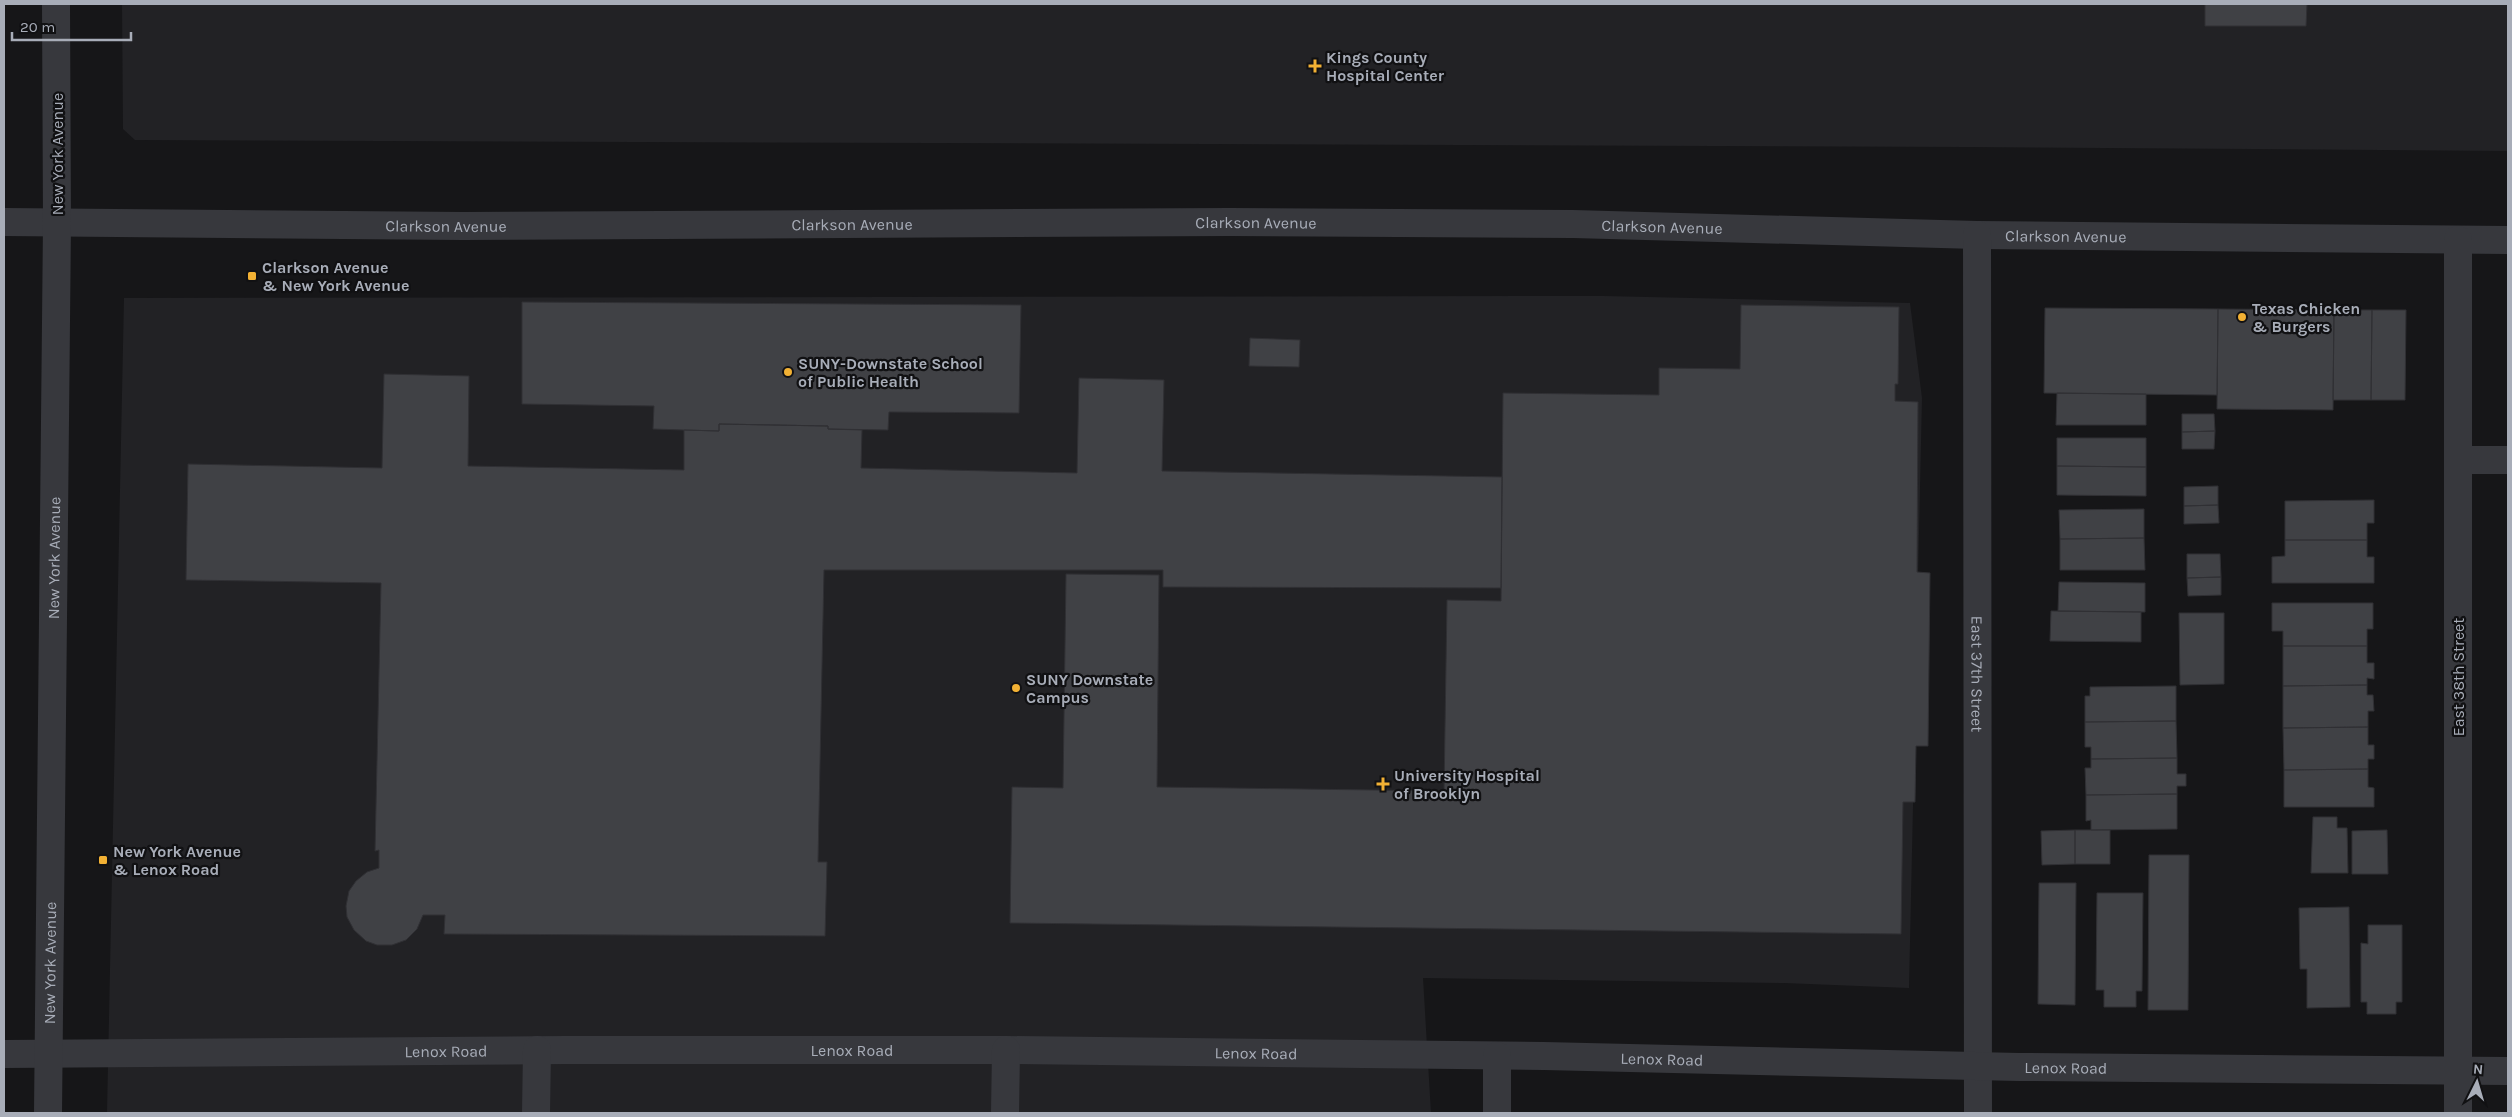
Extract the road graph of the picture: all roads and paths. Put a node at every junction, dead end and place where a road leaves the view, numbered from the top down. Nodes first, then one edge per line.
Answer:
1 (56, 4) edge
2 (4, 222) edge
3 (57, 223) junction
4 (1978, 235) junction
5 (2458, 240) junction
6 (2508, 240) edge
7 (2458, 460) junction
8 (2508, 460) edge
9 (537, 1050) junction
10 (1006, 1050) junction
11 (4, 1054) edge
12 (49, 1054) junction
13 (1497, 1056) junction
14 (1978, 1066) junction
15 (2458, 1070) junction
16 (2508, 1070) edge
17 (48, 1113) edge
18 (536, 1113) edge
19 (1006, 1113) edge
20 (1497, 1113) edge
21 (1978, 1113) edge
22 (2458, 1113) edge

1 - 3 street, New York Avenue
2 - 3 street, Clarkson Avenue
3 - 4 street, Clarkson Avenue
3 - 12 street, New York Avenue
4 - 5 street, Clarkson Avenue
4 - 14 street, East 37th Street
5 - 6 street, Clarkson Avenue
5 - 7 street, East 38th Street
7 - 8 street
7 - 15 street, East 38th Street
9 - 10 street, Lenox Road
9 - 12 street, Lenox Road
9 - 18 street
10 - 13 street, Lenox Road
10 - 19 street
11 - 12 street, Lenox Road
12 - 17 street, New York Avenue
13 - 14 street, Lenox Road
13 - 20 street
14 - 15 street, Lenox Road
14 - 21 street, East 37th Street
15 - 16 street, Lenox Road
15 - 22 street, East 38th Street

